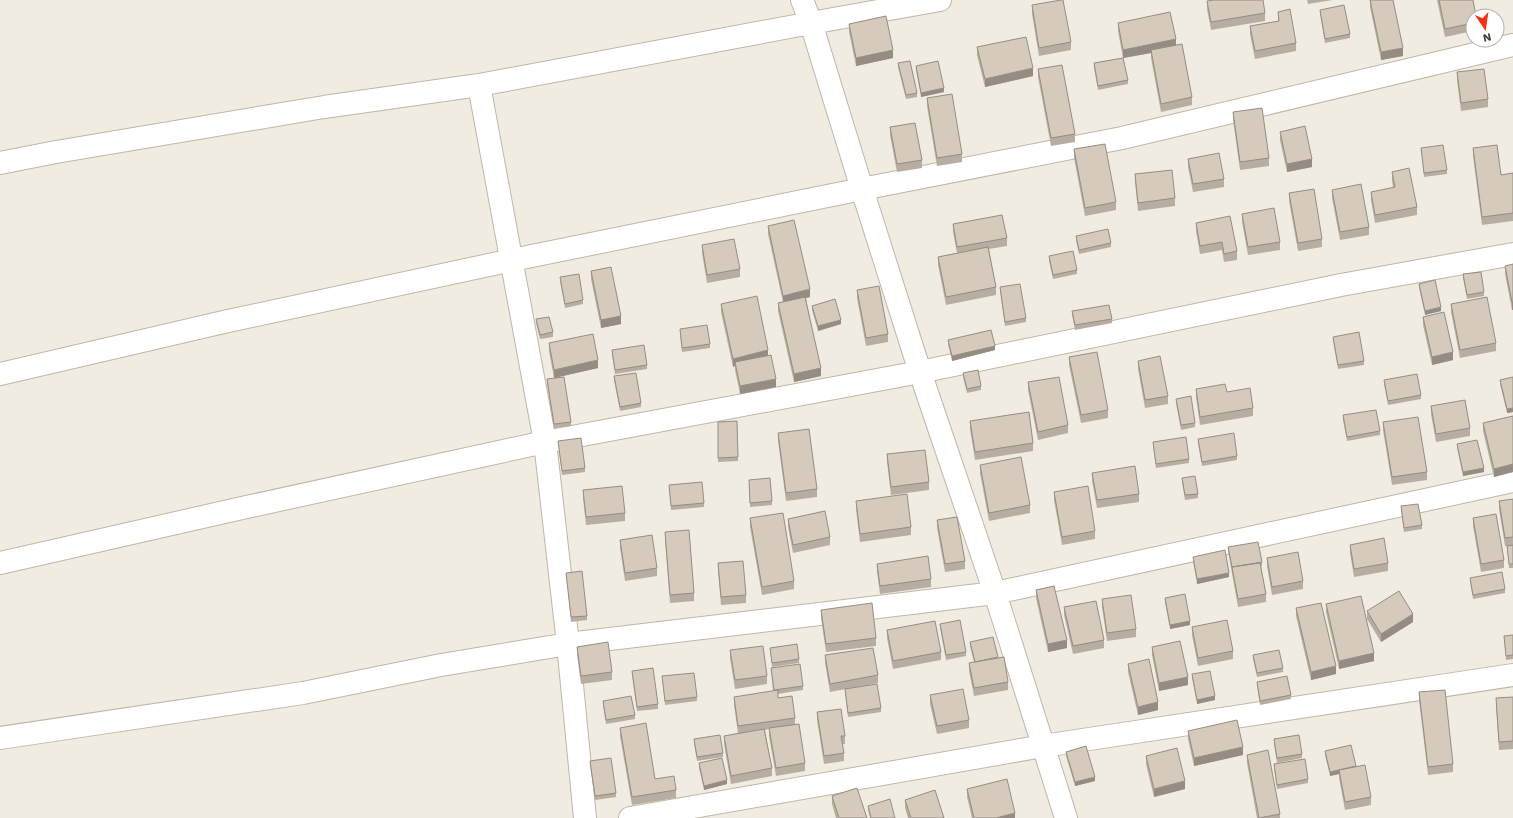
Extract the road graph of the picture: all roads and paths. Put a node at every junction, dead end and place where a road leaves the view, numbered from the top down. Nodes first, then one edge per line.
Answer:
1 (802, 0) edge
2 (940, 0) edge
3 (811, 23) junction
4 (1513, 45) edge
5 (480, 85) junction
6 (0, 163) edge
7 (862, 189) junction
8 (1513, 254) edge
9 (512, 260) junction
10 (920, 372) junction
11 (0, 374) edge
12 (545, 442) junction
13 (1513, 481) edge
14 (0, 563) edge
15 (995, 593) junction
16 (568, 644) junction
17 (1513, 676) edge
18 (0, 738) edge
19 (1044, 746) junction
20 (585, 818) edge
21 (630, 818) edge
22 (1066, 818) edge

1 - 3 street
2 - 3 street
3 - 5 street
3 - 7 street
4 - 7 street
5 - 6 street
5 - 9 street
7 - 9 street
7 - 10 street
8 - 10 street
9 - 11 street
9 - 12 street
10 - 12 street
10 - 15 street
12 - 14 street
12 - 16 street
13 - 15 street
15 - 16 street
15 - 19 street
16 - 18 street
16 - 20 street
17 - 19 street
19 - 21 street
19 - 22 street

